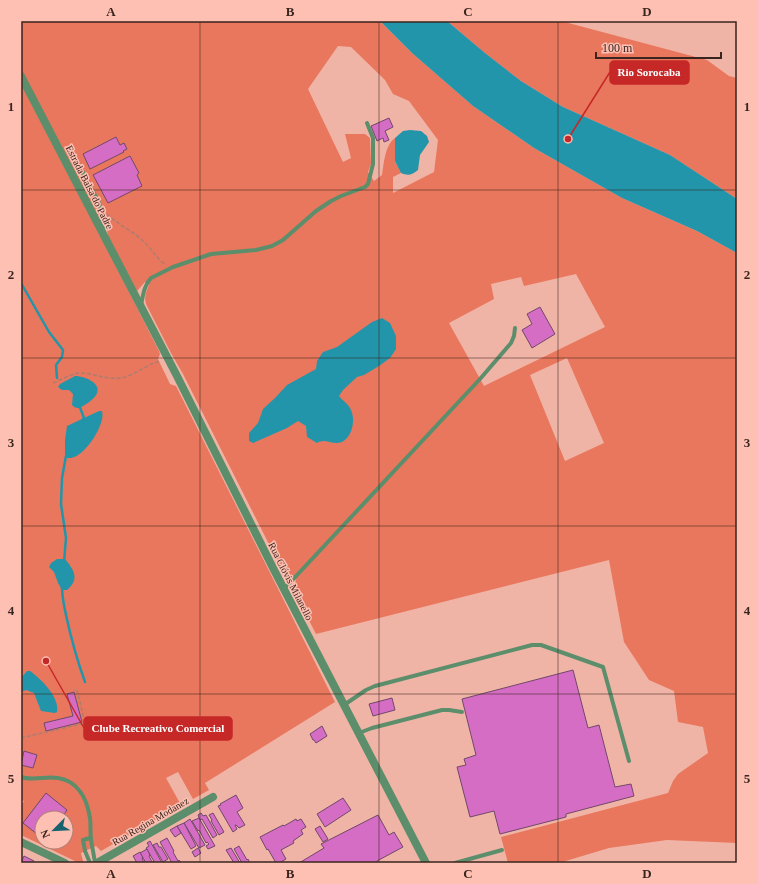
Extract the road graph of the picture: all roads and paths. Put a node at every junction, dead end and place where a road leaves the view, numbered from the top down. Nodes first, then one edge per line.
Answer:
1 (21, 76) edge
2 (367, 122) dead end
3 (79, 164) dead end
4 (99, 203) junction
5 (103, 235) junction
6 (173, 267) junction
7 (141, 307) junction
8 (515, 328) dead end
9 (167, 358) junction
10 (54, 383) dead end
11 (284, 590) junction
12 (74, 690) dead end
13 (344, 705) junction
14 (462, 712) dead end
15 (358, 733) junction
16 (21, 738) edge
17 (629, 761) dead end
18 (21, 777) edge
19 (213, 797) dead end
20 (90, 838) junction
21 (21, 842) edge
22 (502, 850) dead end
23 (65, 863) edge
24 (90, 863) edge
25 (96, 863) edge
26 (426, 863) edge
27 (455, 863) edge

1 - 5 street, Estrada Balsa do Padre
2 - 6 lane
3 - 4 lane
4 - 5 lane
4 - 6 path
5 - 7 street, Estrada Balsa do Padre
6 - 7 lane
7 - 9 street, Rua Clóvis Milanello
8 - 11 lane
9 - 10 path
9 - 11 street, Rua Clóvis Milanello
11 - 13 street, Rua Clóvis Milanello
12 - 16 path
13 - 15 street, Rua Clóvis Milanello
13 - 17 lane
14 - 15 lane
15 - 26 street, Rua Clóvis Milanello
18 - 20 lane
19 - 25 street, Rua Regina Modanez
20 - 24 lane
20 - 25 lane
21 - 23 street
22 - 27 lane

